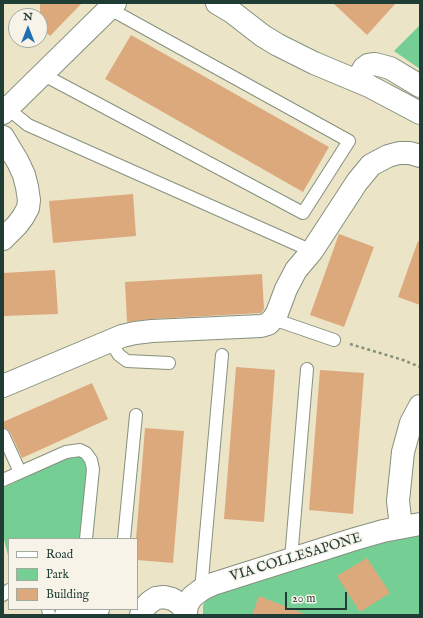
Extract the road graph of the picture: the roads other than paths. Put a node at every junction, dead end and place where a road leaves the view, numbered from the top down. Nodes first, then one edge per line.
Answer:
1 (112, 6) edge
2 (224, 6) edge
3 (42, 74) junction
4 (357, 80) junction
5 (420, 86) edge
6 (5, 110) edge
7 (420, 113) edge
8 (3, 137) edge
9 (420, 156) edge
10 (3, 239) edge
11 (312, 251) junction
12 (273, 320) junction
13 (334, 340) road end
14 (110, 341) junction
15 (222, 355) dead end
16 (169, 363) dead end
17 (307, 369) dead end
18 (3, 386) edge
19 (420, 406) edge
20 (136, 415) dead end
21 (3, 435) edge
22 (20, 472) junction
23 (3, 480) edge
24 (410, 525) edge
25 (86, 538) edge
26 (124, 538) edge
27 (291, 559) junction
28 (201, 590) junction
29 (160, 598) junction
30 (138, 601) edge
31 (80, 612) edge
32 (186, 614) edge
33 (105, 615) edge
34 (141, 615) edge

1 - 3 street
1 - 3 lane
2 - 4 street
3 - 6 street
4 - 5 street
4 - 7 street
6 - 11 lane
8 - 10 street
9 - 11 street
11 - 12 street
12 - 13 lane
12 - 14 street
14 - 16 lane
14 - 18 street
15 - 28 lane
17 - 27 lane
19 - 24 street
20 - 26 lane
21 - 22 lane
22 - 23 lane
22 - 25 lane
24 - 27 street, VIA COLLESAPONE
27 - 28 street, VIA COLLESAPONE
28 - 32 street, VIA COLLESAPONE
29 - 30 street
29 - 32 street
29 - 34 street
31 - 33 street

